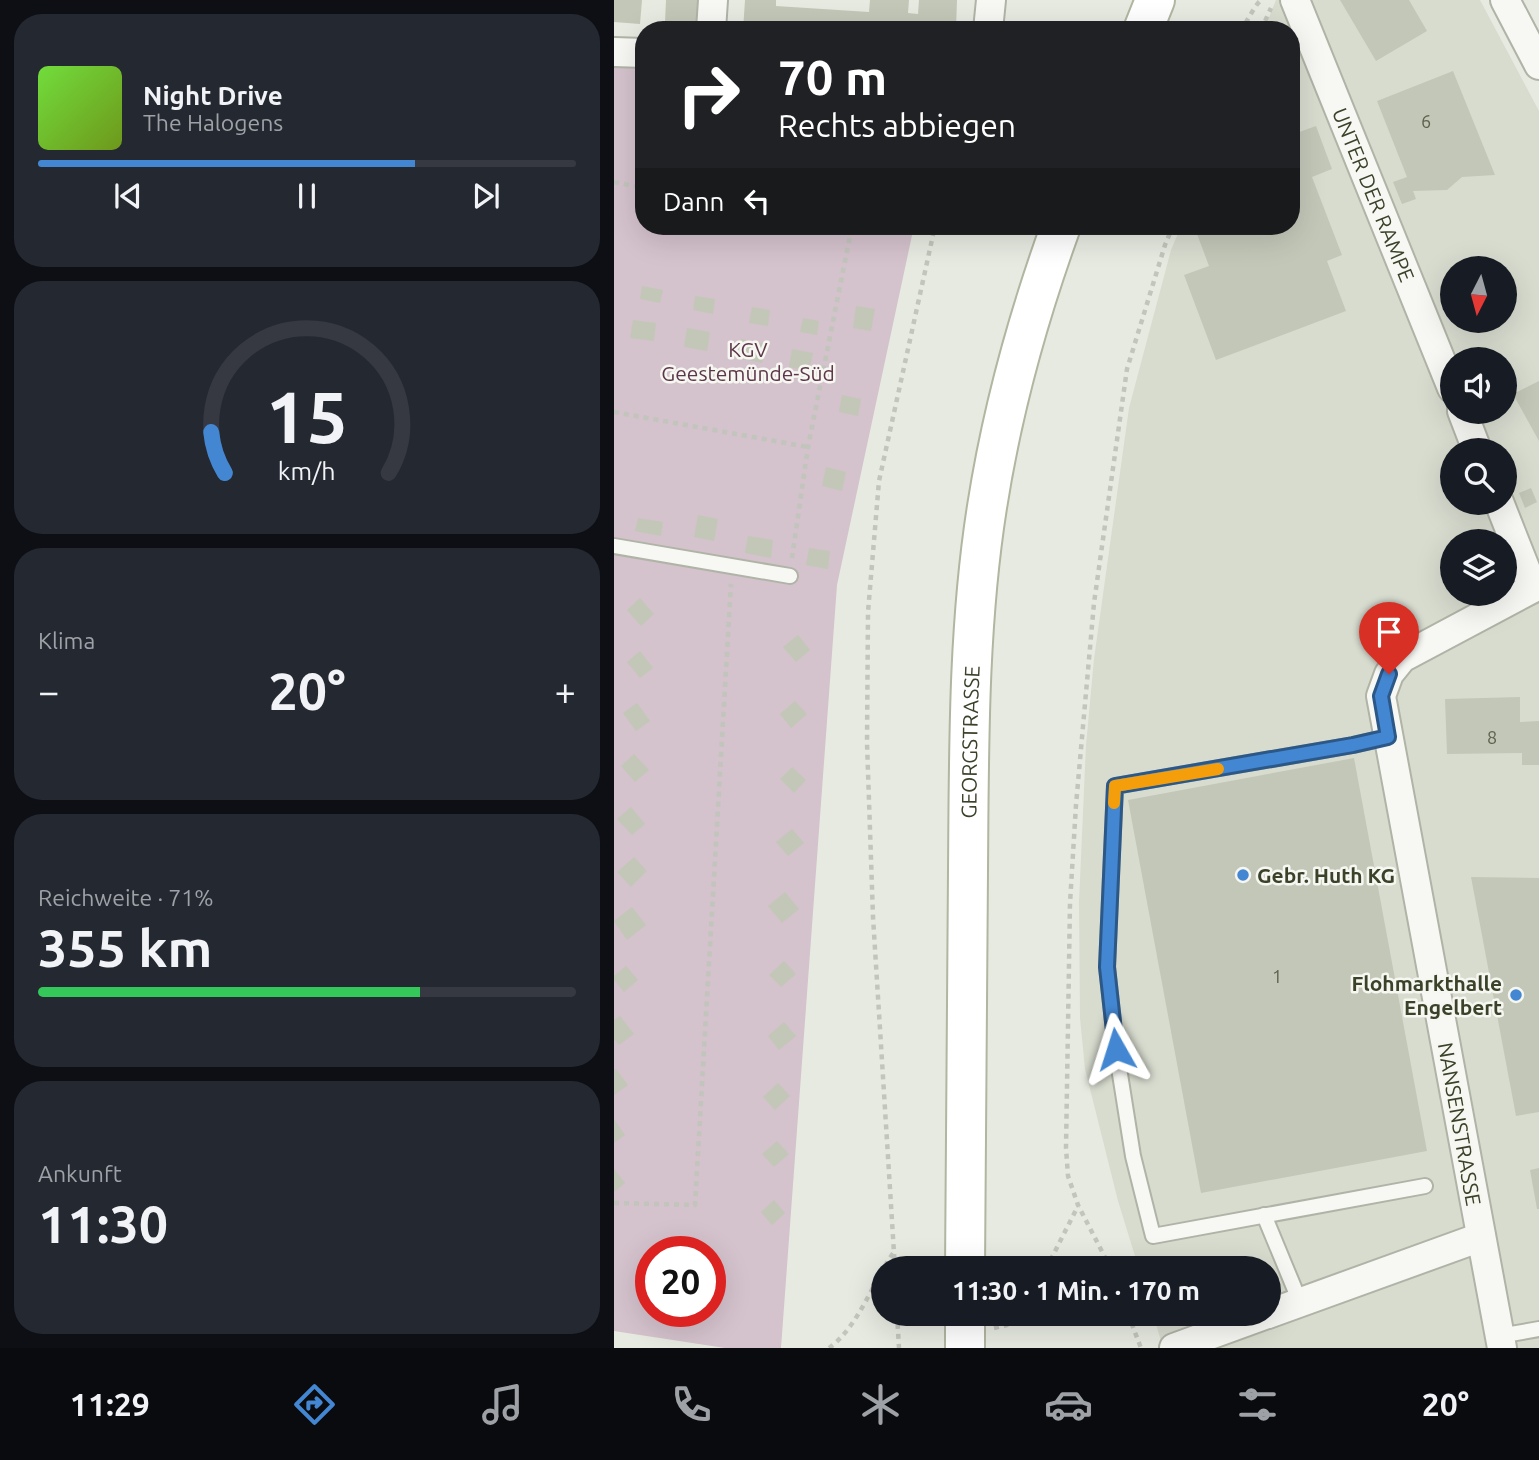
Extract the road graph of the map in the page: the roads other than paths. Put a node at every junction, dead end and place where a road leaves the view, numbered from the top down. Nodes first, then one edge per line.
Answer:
1 (713, 0) edge
2 (990, 0) edge
3 (1155, 0) edge
4 (1295, 0) edge
5 (1505, 0) edge
6 (712, 21) edge
7 (989, 21) edge
8 (1147, 21) edge
9 (614, 51) edge
10 (635, 52) edge
11 (1539, 65) edge
12 (1058, 235) edge
13 (1440, 358) edge
14 (1505, 515) edge
15 (614, 546) edge
16 (790, 576) road end
17 (1536, 586) edge
18 (1388, 737) junction
19 (1425, 1186) dead end
20 (1264, 1215) junction
21 (1481, 1237) junction
22 (965, 1256) edge
23 (1300, 1303) junction
24 (1281, 1310) edge
25 (965, 1326) edge
26 (1234, 1326) edge
27 (1539, 1329) edge
28 (1500, 1342) edge
29 (965, 1348) edge
30 (1173, 1348) edge

1 - 6 street
2 - 7 street
3 - 8 main road
4 - 13 street, UNTER DER RAMPE
5 - 11 street
9 - 10 street
12 - 22 main road, GEORGSTRASSE
14 - 17 street
15 - 16 lane
17 - 18 street, NANSENSTRASSE
18 - 20 lane
18 - 21 street, NANSENSTRASSE
19 - 20 lane
20 - 23 lane
21 - 23 street
21 - 28 street, NANSENSTRASSE
23 - 24 street
25 - 29 main road
26 - 30 street
27 - 28 lane

